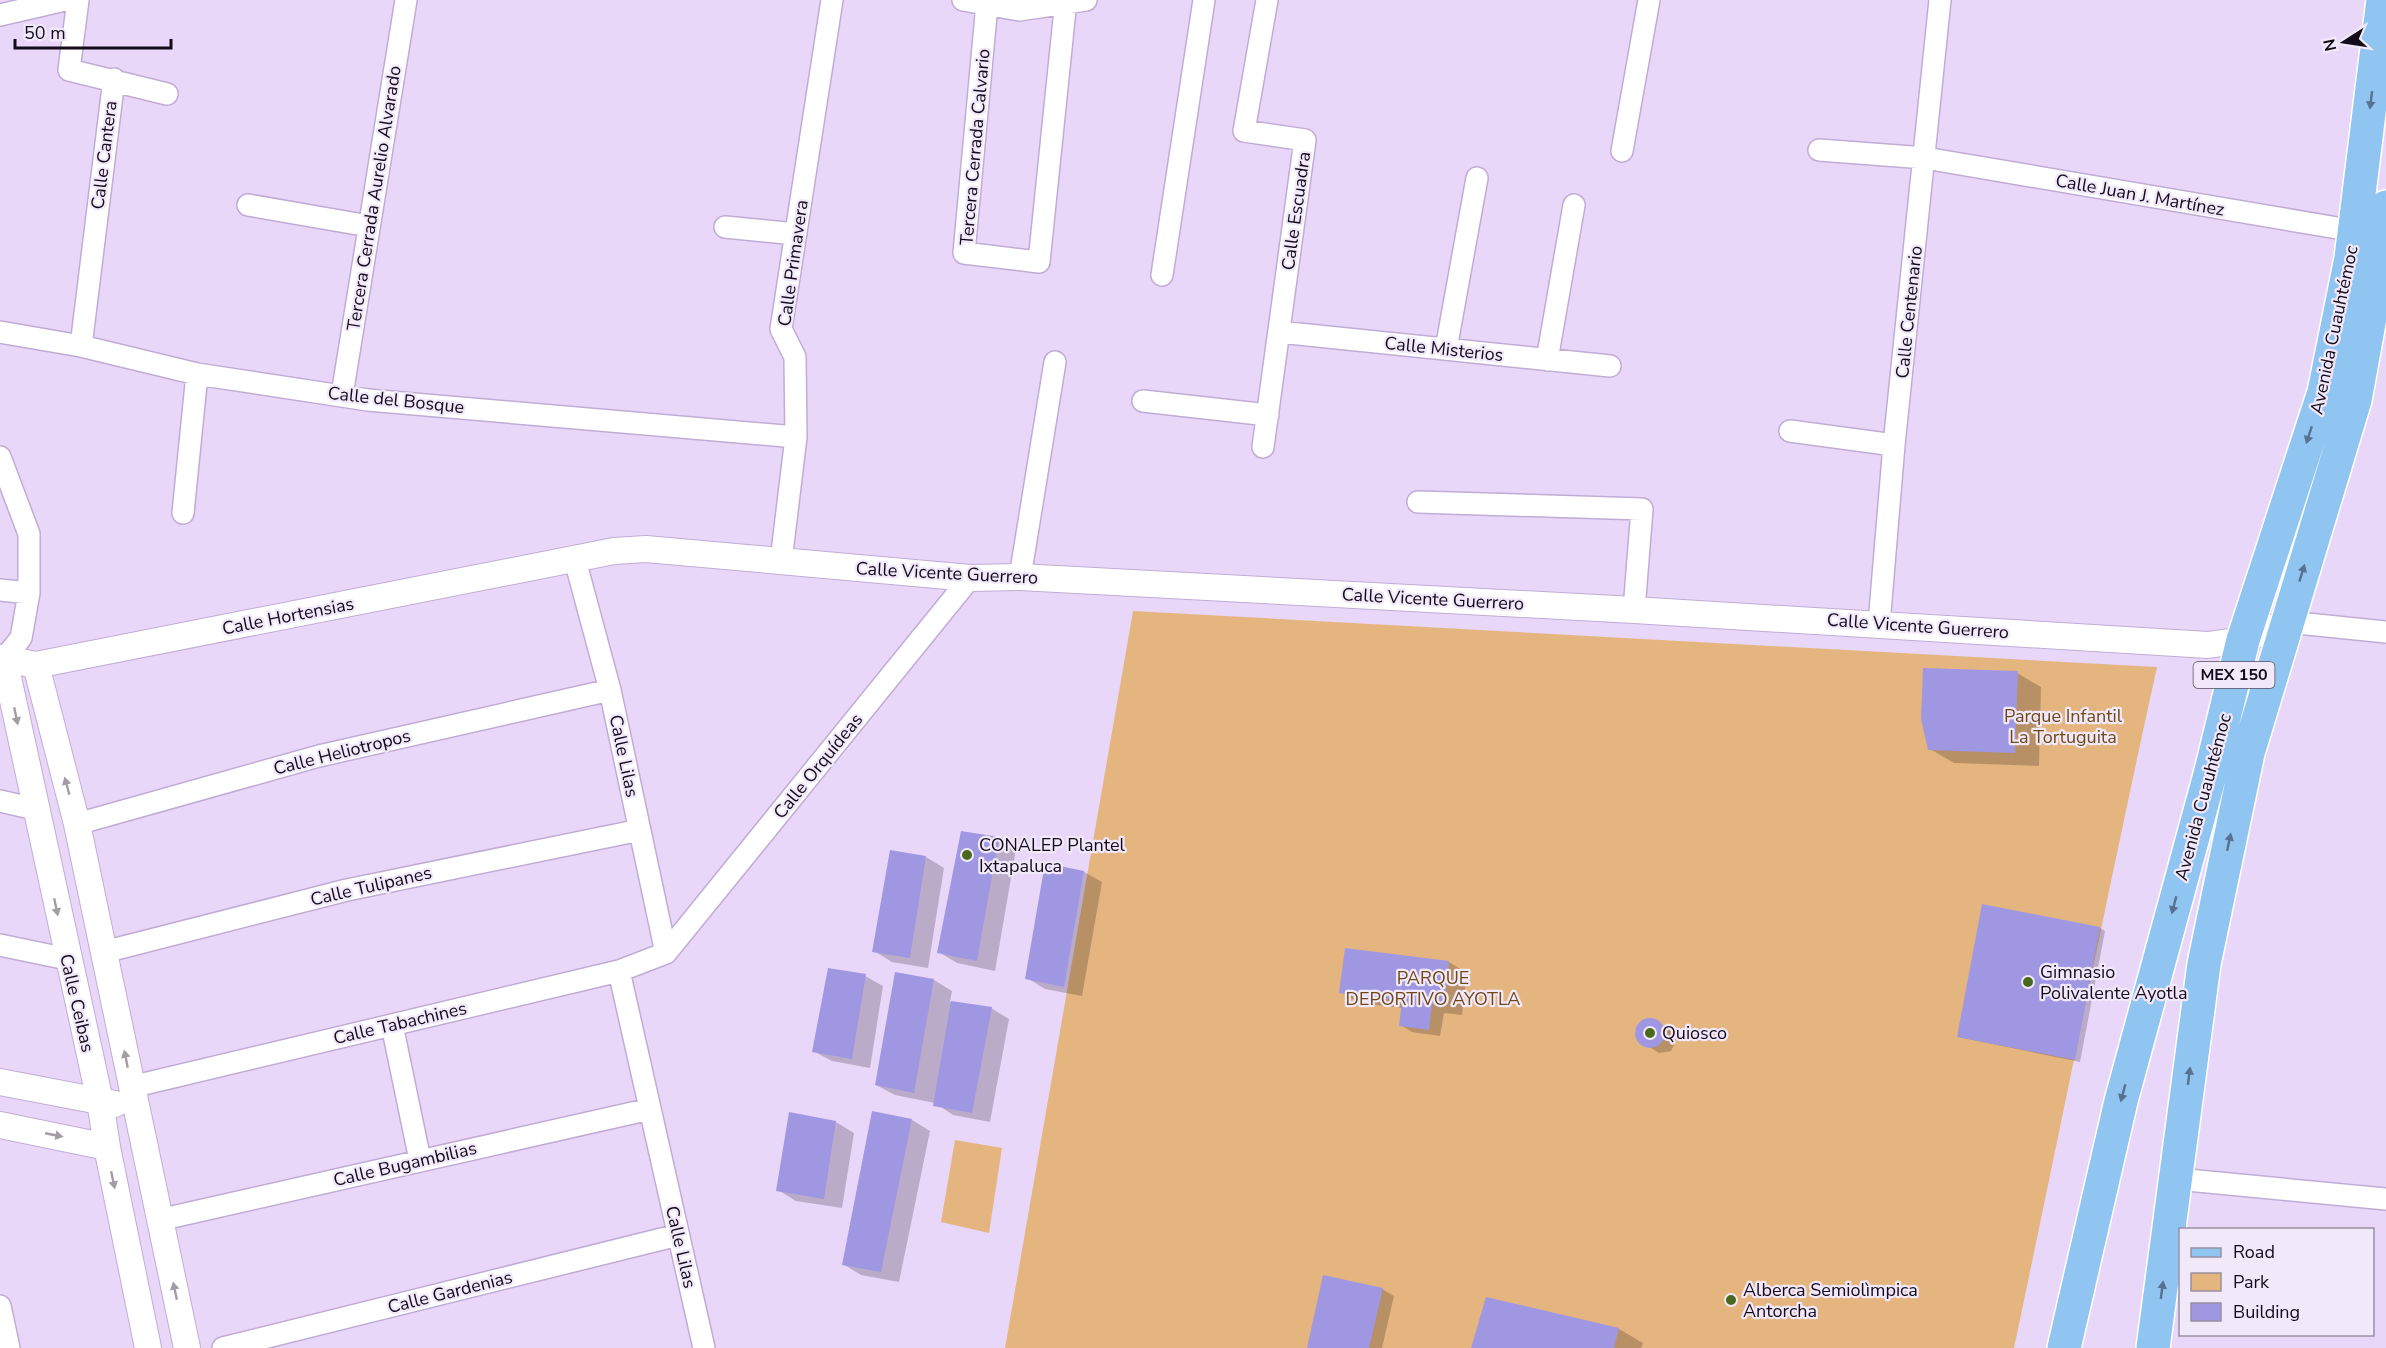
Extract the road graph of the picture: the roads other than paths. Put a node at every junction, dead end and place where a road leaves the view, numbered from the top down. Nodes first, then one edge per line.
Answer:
1 (65, 0) edge
2 (78, 0) edge
3 (406, 0) edge
4 (832, 0) edge
5 (963, 0) edge
6 (1204, 0) edge
7 (1267, 0) edge
8 (1649, 0) edge
9 (1940, 0) edge
10 (2383, 0) edge
11 (1073, 1) edge
12 (987, 4) junction
13 (0, 15) edge
14 (114, 79) junction
15 (167, 94) dead end
16 (1622, 150) dead end
17 (1820, 150) dead end
18 (1925, 158) junction
19 (1477, 178) dead end
20 (248, 205) dead end
21 (1574, 205) dead end
22 (2386, 207) edge
23 (369, 226) junction
24 (725, 227) dead end
25 (2355, 231) junction
26 (796, 234) junction
27 (1162, 275) dead end
28 (0, 332) edge
29 (1279, 332) junction
30 (81, 346) junction
31 (1446, 349) junction
32 (1547, 360) junction
33 (1055, 362) dead end
34 (1610, 366) dead end
35 (197, 374) junction
36 (342, 395) junction
37 (1143, 401) dead end
38 (1268, 415) junction
39 (1790, 431) dead end
40 (796, 437) junction
41 (1894, 445) junction
42 (1263, 447) dead end
43 (0, 457) edge
44 (1418, 502) dead end
45 (183, 513) dead end
46 (575, 560) junction
47 (781, 561) junction
48 (1020, 577) junction
49 (970, 578) junction
50 (0, 590) edge
51 (29, 593) junction
52 (1634, 610) junction
53 (2288, 622) junction
54 (1879, 624) junction
55 (2386, 632) edge
56 (21, 638) junction
57 (2243, 640) junction
58 (2, 659) edge
59 (36, 665) junction
60 (610, 690) junction
61 (0, 801) edge
62 (35, 809) junction
63 (77, 824) junction
64 (640, 830) junction
65 (0, 945) edge
66 (104, 952) junction
67 (666, 953) junction
68 (67, 959) junction
69 (619, 971) junction
70 (392, 1025) junction
71 (0, 1082) edge
72 (134, 1097) junction
73 (100, 1101) junction
74 (650, 1109) junction
75 (0, 1125) edge
76 (107, 1147) junction
77 (420, 1160) junction
78 (2176, 1179) junction
79 (2386, 1199) edge
80 (159, 1220) junction
81 (678, 1235) junction
82 (0, 1306) edge
83 (9, 1348) edge
84 (148, 1348) edge
85 (187, 1348) edge
86 (223, 1348) edge
87 (704, 1348) edge
88 (2064, 1348) edge
89 (2153, 1348) edge

1 - 13 street
2 - 14 street, Calle Cantera
3 - 23 street, Tercera Cerrada Aurelio Alvarado
4 - 26 street, Calle Primavera
5 - 12 street
6 - 27 street
7 - 29 street, Calle Escuadra
8 - 16 street
9 - 18 street, Calle Centenario
10 -> 25 main road, Avenida Cuauhtémoc / MEX 150
11 - 12 street
11 - 12 street, Tercera Cerrada Calvario
14 - 15 street
14 - 30 street, Calle Cantera
17 - 18 street, Calle Juan J. Martínez
18 - 25 street, Calle Juan J. Martínez
18 - 41 street, Calle Centenario
19 - 31 street
20 - 23 street
21 - 32 street
53 -> 22 main road, MEX 150
23 - 36 street, Tercera Cerrada Aurelio Alvarado
24 - 26 street
25 -> 57 main road, Avenida Cuauhtémoc / MEX 150
26 - 40 street, Calle Primavera
28 - 30 street, Calle del Bosque
29 - 31 street, Calle Misterios
29 - 38 street
30 - 35 street, Calle del Bosque
31 - 32 street, Calle Misterios
32 - 34 street, Calle Misterios
33 - 48 street
35 - 36 street, Calle del Bosque
35 - 45 street
36 - 40 street, Calle del Bosque
37 - 38 street
38 - 42 street
39 - 41 street
40 - 47 street, Calle Primavera
41 - 54 street, Calle Centenario
43 - 51 street
44 - 52 street
46 - 47 street, Calle Vicente Guerrero
46 - 59 street, Calle Hortensias
46 - 60 street, Calle Lilas
47 - 49 street, Calle Vicente Guerrero
48 - 49 street, Calle Vicente Guerrero
48 - 52 street, Calle Vicente Guerrero
49 - 67 street, Calle Orquídeas
50 - 51 street
51 - 56 street
52 - 54 street, Calle Vicente Guerrero
53 - 55 street
53 - 57 street, Calle Vicente Guerrero
78 -> 53 main road, MEX 150
54 - 57 street, Calle Vicente Guerrero
56 - 58 street
56 - 59 street
57 -> 88 main road, Avenida Cuauhtémoc / MEX 150
58 - 59 street, Calle Hortensias
58 -> 62 street, Calle Ceibas
63 -> 59 street, Calle Ceibas
60 - 63 street, Calle Heliotropos
60 - 64 street, Calle Lilas
61 - 62 street
62 -> 68 street, Calle Ceibas
63 - 66 street, Calle Ceibas
64 - 66 street, Calle Tulipanes
64 - 67 street, Calle Lilas
65 - 68 street
72 -> 66 street, Calle Ceibas
67 - 69 street, Calle Tabachines
68 - 73 street, Calle Ceibas
69 - 70 street, Calle Tabachines
69 - 74 street, Calle Lilas
70 - 72 street, Calle Tabachines
70 - 77 street
71 - 73 street
72 - 73 street
72 - 80 street, Calle Ceibas
73 - 76 street, Calle Ceibas
74 - 77 street, Calle Bugambilias
74 - 81 street, Calle Lilas
75 -> 76 street
76 -> 84 street, Calle Ceibas
77 - 80 street, Calle Bugambilias
78 - 79 street
89 -> 78 main road, MEX 150
85 -> 80 street, Calle Ceibas
81 - 86 street, Calle Gardenias
81 - 87 street, Calle Lilas
82 - 83 street

